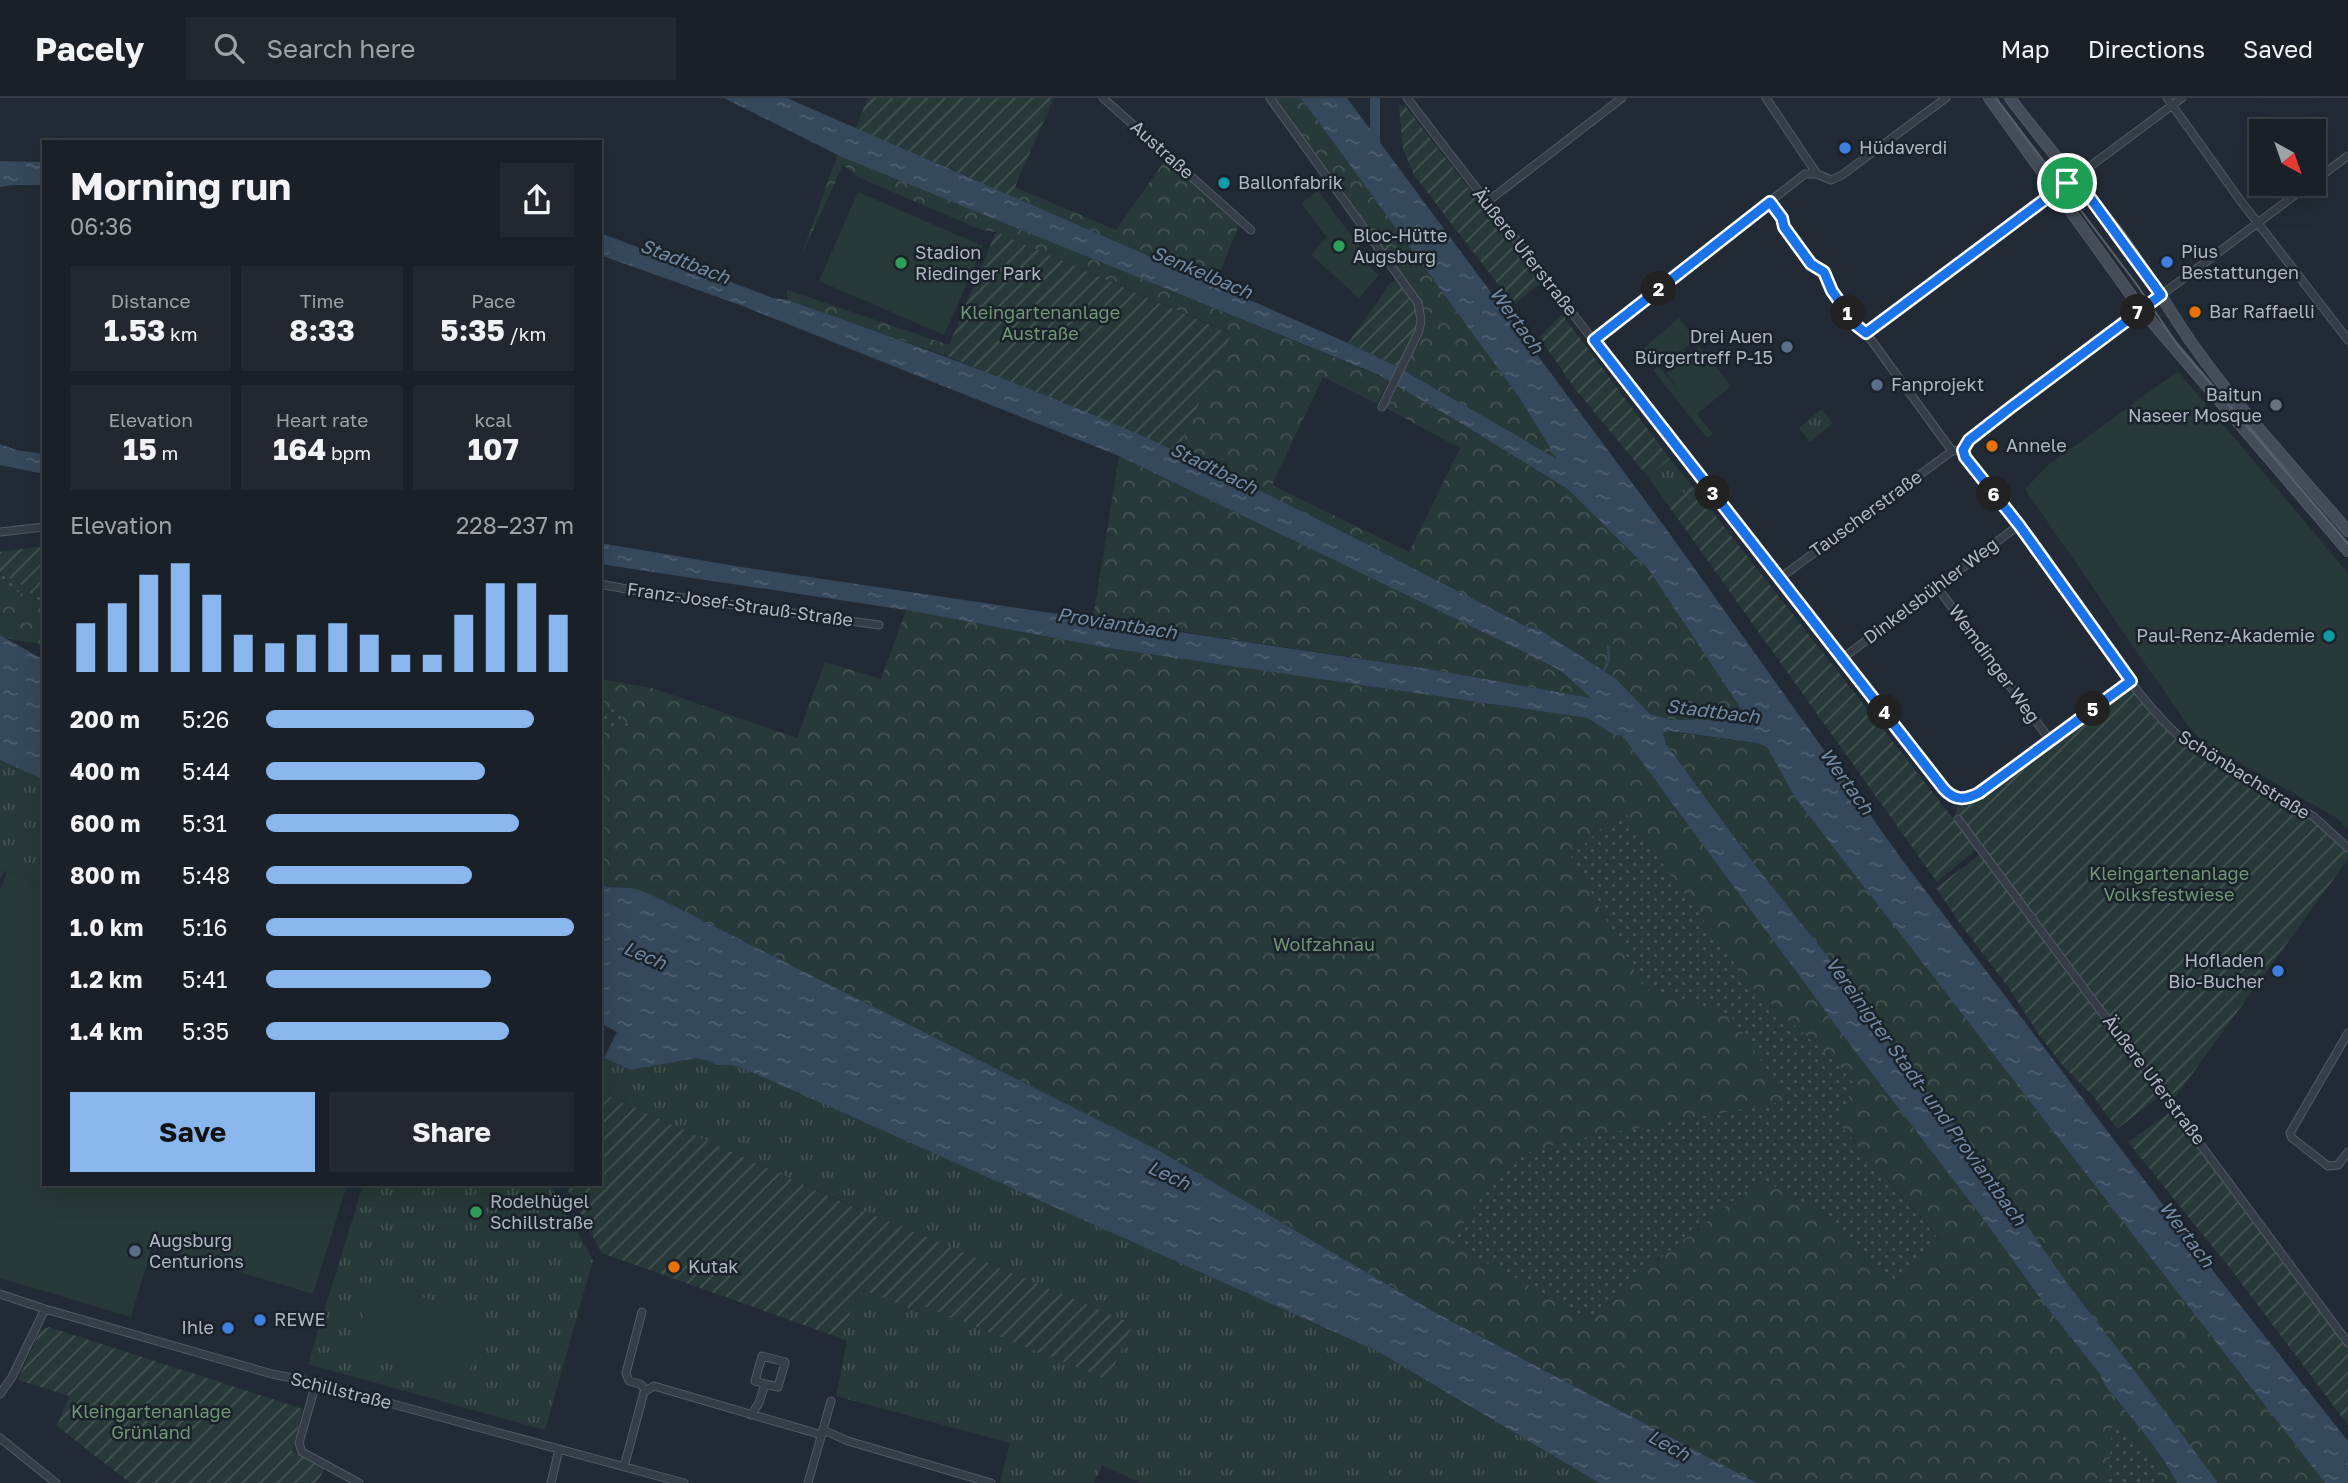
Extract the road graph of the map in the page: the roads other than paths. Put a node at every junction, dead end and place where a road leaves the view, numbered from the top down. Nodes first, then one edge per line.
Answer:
1 (1104, 98) edge
2 (1270, 98) edge
3 (1407, 98) edge
4 (1622, 98) edge
5 (1766, 98) edge
6 (1946, 98) edge
7 (1989, 98) edge
8 (2010, 98) edge
9 (2167, 98) edge
10 (2182, 98) edge
11 (2171, 106) junction
12 (2348, 156) edge
13 (2326, 172) edge
14 (1817, 174) junction
15 (2075, 177) junction
16 (2057, 190) junction
17 (2294, 196) edge
18 (1487, 202) junction
19 (1770, 202) junction
20 (2258, 222) junction
21 (1251, 230) dead end
22 (2161, 295) junction
23 (2141, 309) junction
24 (1866, 333) junction
25 (1594, 340) junction
26 (2348, 340) edge
27 (1382, 407) dead end
28 (1963, 450) junction
29 (1952, 451) junction
30 (2019, 525) junction
31 (42, 527) edge
32 (2348, 531) edge
33 (0, 532) edge
34 (2348, 551) edge
35 (1780, 578) junction
36 (602, 584) edge
37 (1937, 587) junction
38 (879, 625) dead end
39 (1843, 658) junction
40 (2131, 681) junction
41 (2050, 740) junction
42 (1958, 819) dead end
43 (2348, 848) edge
44 (2348, 1032) edge
45 (2348, 1152) edge
46 (0, 1294) edge
47 (45, 1310) junction
48 (642, 1312) dead end
49 (2348, 1343) edge
50 (316, 1383) junction
51 (764, 1386) junction
52 (646, 1390) junction
53 (0, 1394) edge
54 (831, 1401) dead end
55 (751, 1415) junction
56 (822, 1433) junction
57 (0, 1438) edge
58 (559, 1449) junction
59 (624, 1467) junction
60 (56, 1483) edge
61 (359, 1483) edge
62 (551, 1483) edge
63 (684, 1483) edge
64 (808, 1483) edge
65 (991, 1483) edge

1 - 21 street, Austraße
2 - 27 street
3 - 18 street, Äußere Uferstraße
4 - 18 street
5 - 14 street
6 - 14 street
7 - 16 main road
8 - 15 main road
9 - 11 street
10 - 11 street
11 - 15 street
11 - 20 street
12 - 13 street
14 - 19 street
15 - 16 street
15 - 22 main road
16 - 23 main road
16 - 24 street
17 - 20 street
18 - 25 street, Äußere Uferstraße
19 - 24 street
19 - 25 street
20 - 22 street
20 - 26 street
22 - 23 street
22 - 32 main road
23 - 28 street
23 - 34 main road
24 - 29 street
25 - 35 street, Äußere Uferstraße
28 - 29 street
28 - 30 street, Schönbachstraße
29 - 35 street, Tauscherstraße
30 - 37 street, Dinkelsbühler Weg
30 - 40 street, Schönbachstraße
31 - 33 street
35 - 39 street, Äußere Uferstraße
36 - 38 street, Franz-Josef-Strauß-Straße
37 - 39 street, Dinkelsbühler Weg
37 - 41 street, Wemdinger Weg
39 - 41 street, Äußere Uferstraße
40 - 41 street
40 - 43 street, Schönbachstraße
42 - 49 street, Äußere Uferstraße
44 - 45 street
46 - 47 street, Schillstraße
47 - 50 street, Schillstraße
47 - 53 street
48 - 52 street
50 - 58 street, Schillstraße
50 - 61 street
51 - 51 street
51 - 55 street
52 - 55 street
52 - 59 street
54 - 56 street
55 - 56 street
56 - 64 street
56 - 65 street
57 - 60 street
58 - 59 street, Schillstraße
58 - 62 street
59 - 63 street, Schillstraße

